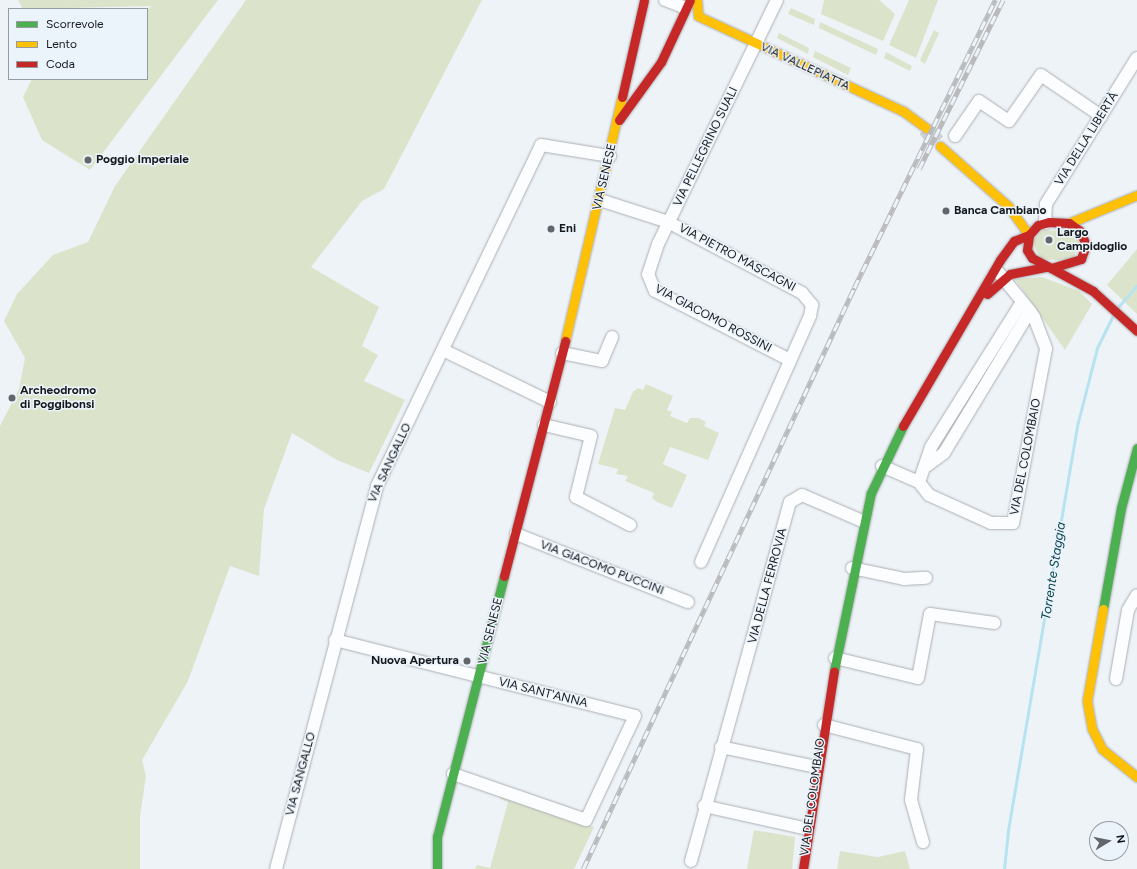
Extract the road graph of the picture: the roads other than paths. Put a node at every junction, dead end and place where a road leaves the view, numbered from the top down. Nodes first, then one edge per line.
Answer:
1 (644, 0) edge
2 (665, 0) edge
3 (697, 0) edge
4 (777, 0) edge
5 (688, 4) edge
6 (755, 44) junction
7 (1137, 58) edge
8 (630, 59) junction
9 (661, 62) junction
10 (1101, 116) junction
11 (618, 122) junction
12 (926, 128) tunnel mouth
13 (954, 136) dead end
14 (940, 146) tunnel mouth
15 (610, 156) junction
16 (1137, 195) edge
17 (600, 200) junction
18 (1008, 206) junction
19 (668, 222) junction
20 (1045, 223) junction
21 (1069, 223) junction
22 (1029, 235) junction
23 (1081, 259) junction
24 (1049, 267) junction
25 (995, 268) junction
26 (648, 272) joint
27 (1004, 278) junction
28 (1093, 291) junction
29 (979, 301) junction
30 (1022, 302) junction
31 (1030, 311) junction
32 (1137, 331) edge
33 (612, 337) dead end
34 (443, 350) junction
35 (562, 353) junction
36 (788, 359) junction
37 (550, 402) junction
38 (544, 425) junction
39 (1136, 451) edge
40 (928, 465) junction
41 (882, 466) junction
42 (919, 482) junction
43 (862, 521) junction
44 (630, 525) dead end
45 (516, 534) junction
46 (701, 562) dead end
47 (852, 568) junction
48 (926, 578) dead end
49 (1137, 595) edge
50 (688, 602) dead end
51 (994, 623) dead end
52 (335, 640) junction
53 (835, 658) junction
54 (479, 677) junction
55 (1116, 679) dead end
56 (824, 724) junction
57 (721, 747) junction
58 (817, 767) junction
59 (453, 774) junction
60 (1137, 777) edge
61 (704, 806) junction
62 (808, 829) junction
63 (437, 837) junction
64 (923, 842) dead end
65 (691, 861) dead end
66 (276, 869) edge
67 (426, 869) edge
68 (437, 869) edge
69 (802, 869) edge

1 - 8 main road, VIA SENESE
2 - 5 street
3 - 6 main road, VIA VALLEPIATTA
4 - 6 street, VIA PELLEGRINO SUALI
5 - 9 main road
6 - 12 main road, VIA VALLEPIATTA
6 - 19 street, VIA PELLEGRINO SUALI
7 - 10 street, VIA DELLA LIBERTÀ
8 - 9 main road
8 - 11 main road, VIA SENESE
9 - 11 main road
10 - 13 street
10 - 20 street, VIA DELLA LIBERTÀ
11 - 15 main road, VIA SENESE
14 - 18 main road
15 - 17 main road, VIA SENESE
15 - 34 street, VIA SANGALLO
16 - 21 main road
17 - 19 street, VIA PIETRO MASCAGNI
17 - 35 main road, VIA SENESE
18 - 20 main road
18 - 22 main road
19 - 26 street, VIA PELLEGRINO SUALI
19 - 36 street, VIA PIETRO MASCAGNI
20 - 21 main road
20 - 22 main road
21 - 23 main road
22 - 24 main road
22 - 25 main road
23 - 24 main road
23 - 28 main road
24 - 27 main road
24 - 28 main road
25 - 27 street, VIA DEL COLOMBAIO
25 - 29 main road
26 - 36 street, VIA GIACOMO ROSSINI
27 - 29 main road
27 - 30 street, VIA DEL COLOMBAIO
28 - 32 main road
29 - 41 main road, VIA DEL COLOMBAIO
30 - 31 street, VIA DEL COLOMBAIO
30 - 40 street
31 - 40 street
31 - 42 street, VIA DEL COLOMBAIO
33 - 35 street
34 - 37 street
34 - 52 street, VIA SANGALLO
35 - 37 main road, VIA SENESE
36 - 46 street
37 - 38 main road, VIA SENESE
38 - 44 street
38 - 45 main road, VIA SENESE
39 - 60 main road
40 - 42 street
41 - 42 street, VIA DEL COLOMBAIO
41 - 43 main road, VIA DEL COLOMBAIO
43 - 47 main road, VIA DEL COLOMBAIO
43 - 57 street, VIA DELLA FERROVIA
45 - 50 street, VIA GIACOMO PUCCINI
45 - 54 main road, VIA SENESE
47 - 48 street
47 - 53 main road, VIA DEL COLOMBAIO
49 - 55 street
51 - 53 street
52 - 54 street, VIA SANT'ANNA
52 - 66 street, VIA SANGALLO
53 - 56 main road, VIA DEL COLOMBAIO
54 - 59 main road, VIA SENESE
54 - 59 street, VIA SANT'ANNA
56 - 58 main road, VIA DEL COLOMBAIO
56 - 64 street, VIA DEL COLOMBAIO
57 - 58 street
57 - 61 street, VIA DELLA FERROVIA
58 - 62 main road, VIA DEL COLOMBAIO
59 - 63 main road, VIA SENESE
61 - 62 street
61 - 65 street, VIA DELLA FERROVIA
62 - 69 main road, VIA DEL COLOMBAIO
63 - 67 main road, VIA SENESE
63 - 68 main road, VIA SENESE

